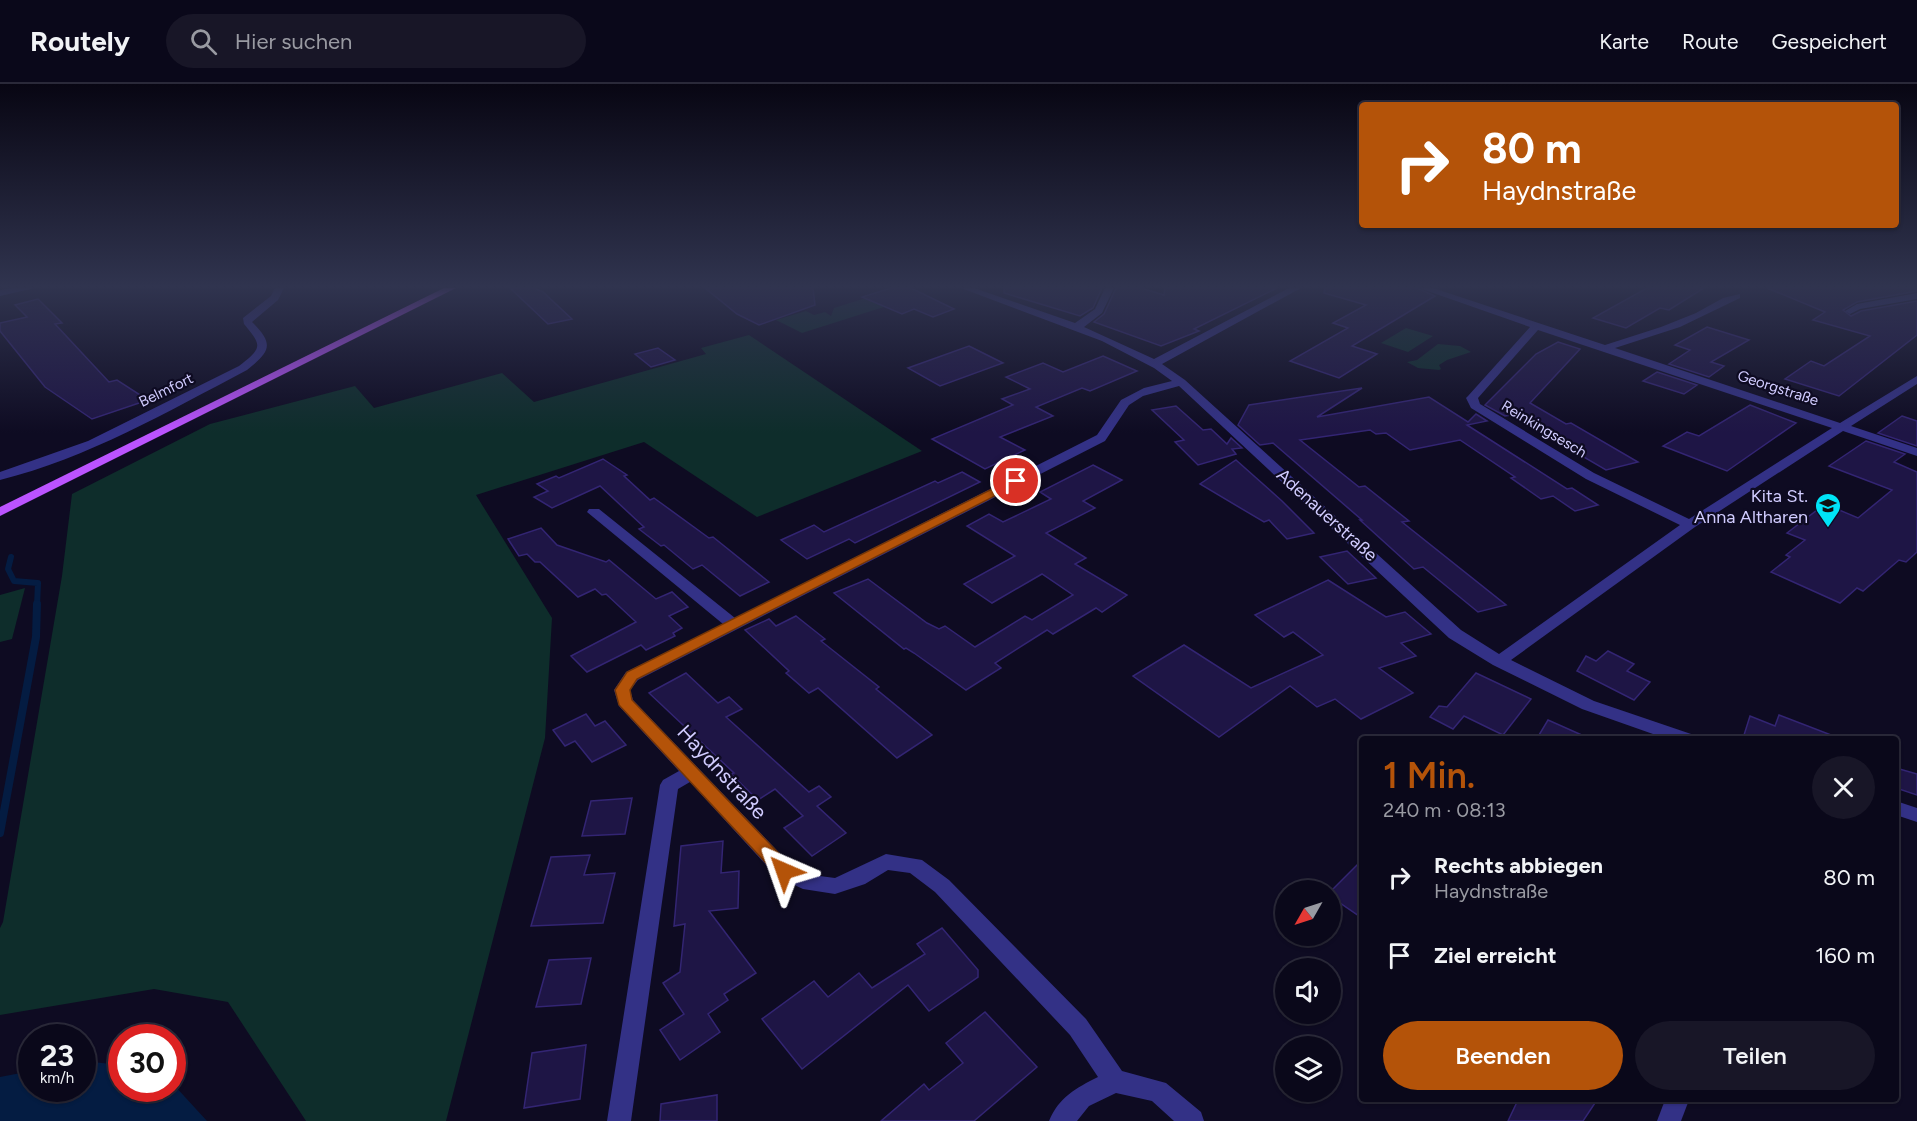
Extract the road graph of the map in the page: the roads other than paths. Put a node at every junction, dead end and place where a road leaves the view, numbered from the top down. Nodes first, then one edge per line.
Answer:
1 (260, 336) edge
2 (354, 336) edge
3 (1097, 336) edge
4 (1206, 336) edge
5 (1527, 336) edge
6 (1569, 336) edge
7 (1644, 336) edge
8 (1605, 348) junction
9 (1155, 363) junction
10 (1917, 379) edge
11 (1181, 382) junction
12 (1842, 425) junction
13 (1917, 452) edge
14 (0, 476) edge
15 (0, 512) edge
16 (594, 512) dead end
17 (1690, 524) junction
18 (734, 624) junction
19 (1499, 662) junction
20 (1679, 736) edge
21 (692, 773) junction
22 (1899, 809) edge
23 (1917, 815) edge
24 (1115, 1081) junction
25 (1676, 1102) edge
26 (619, 1121) edge
27 (1061, 1121) edge
28 (1192, 1121) edge
29 (1669, 1121) edge

1 - 14 street, Belmfort
2 - 15 main road
3 - 9 street, Adenauerstraße
4 - 9 street
5 - 17 street, Reinkingsesch
6 - 8 street, Georgstraße
7 - 8 street
8 - 12 street, Georgstraße
9 - 11 street, Adenauerstraße
10 - 12 street
11 - 18 street, Haydnstraße
11 - 19 street, Adenauerstraße
12 - 13 street, Georgstraße
12 - 17 street
16 - 18 street
17 - 19 street
18 - 21 street, Haydnstraße
19 - 20 street, Adenauerstraße
21 - 24 street, Haydnstraße
21 - 26 street
22 - 23 street
24 - 27 street
24 - 28 street
25 - 29 street

